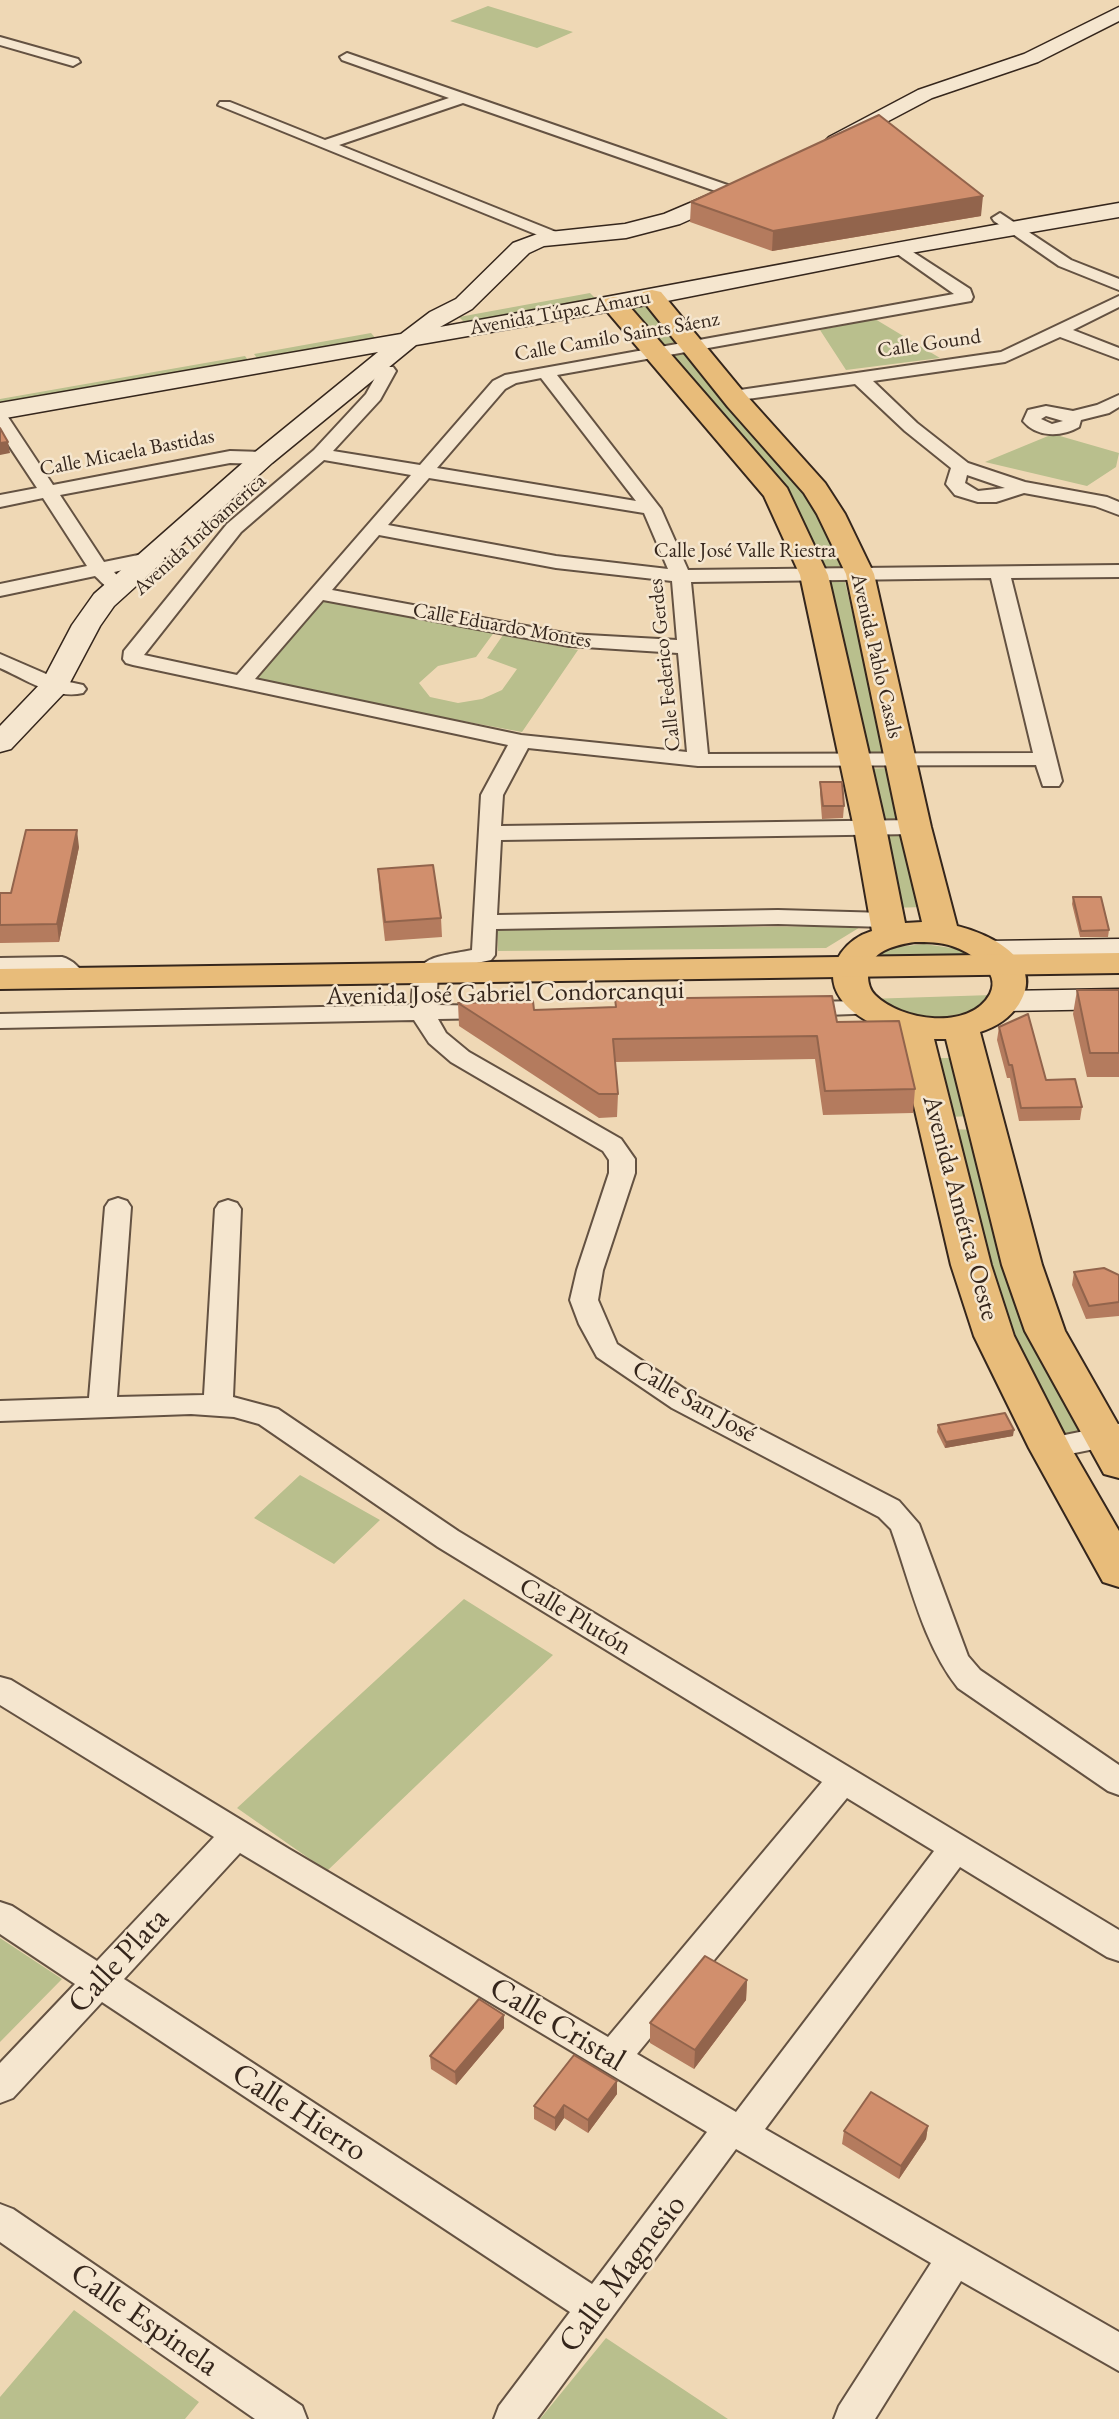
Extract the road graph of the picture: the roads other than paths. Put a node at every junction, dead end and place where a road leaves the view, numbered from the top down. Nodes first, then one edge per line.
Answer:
1 (1119, 13) edge
2 (0, 41) edge
3 (348, 57) dead end
4 (73, 62) dead end
5 (462, 98) junction
6 (225, 105) dead end
7 (325, 145) junction
8 (823, 148) edge
9 (756, 181) edge
10 (733, 192) junction
11 (1119, 197) edge
12 (1119, 210) edge
13 (1007, 223) junction
14 (555, 237) junction
15 (899, 248) junction
16 (1119, 285) edge
17 (644, 290) junction
18 (607, 296) junction
19 (1119, 300) edge
20 (441, 322) junction
21 (1061, 331) junction
22 (691, 346) junction
23 (654, 353) junction
24 (1119, 354) edge
25 (253, 359) junction
26 (387, 371) junction
27 (545, 372) junction
28 (858, 377) junction
29 (560, 391) junction
30 (492, 392) junction
31 (0, 396) edge
32 (733, 396) junction
33 (1119, 400) edge
34 (0, 411) edge
35 (1071, 417) dead end
36 (0, 418) edge
37 (320, 454) junction
38 (263, 458) junction
39 (424, 471) junction
40 (635, 488) junction
41 (47, 492) junction
42 (0, 501) edge
43 (612, 502) junction
44 (653, 509) junction
45 (1119, 509) edge
46 (374, 528) junction
47 (1119, 571) edge
48 (1000, 573) junction
49 (860, 574) junction
50 (814, 575) junction
51 (681, 576) junction
52 (109, 578) junction
53 (0, 590) edge
54 (318, 593) junction
55 (688, 647) junction
56 (0, 660) edge
57 (243, 680) junction
58 (66, 688) junction
59 (521, 741) junction
60 (0, 743) edge
61 (1046, 759) junction
62 (698, 761) junction
63 (900, 761) junction
64 (856, 762) junction
65 (0, 765) edge
66 (1051, 781) dead end
67 (915, 827) junction
68 (870, 828) junction
69 (488, 833) junction
70 (485, 922) junction
71 (888, 928) junction
72 (942, 933) junction
73 (1119, 949) edge
74 (1119, 963) edge
75 (0, 965) edge
76 (1002, 976) junction
77 (75, 978) junction
78 (0, 979) edge
79 (1119, 986) edge
80 (857, 988) junction
81 (423, 993) junction
82 (1119, 999) edge
83 (0, 1001) edge
84 (240, 1007) junction
85 (775, 1009) edge
86 (517, 1011) edge
87 (0, 1021) edge
88 (913, 1026) junction
89 (961, 1026) junction
90 (985, 1123) junction
91 (937, 1125) junction
92 (118, 1207) dead end
93 (228, 1209) dead end
94 (218, 1406) junction
95 (102, 1408) junction
96 (0, 1411) edge
97 (1114, 1444) edge
98 (1050, 1448) junction
99 (1119, 1570) edge
100 (0, 1689) edge
101 (843, 1780) junction
102 (1119, 1782) edge
103 (237, 1835) junction
104 (955, 1848) junction
105 (0, 1916) edge
106 (1119, 1947) edge
107 (99, 1982) junction
108 (612, 2058) junction
109 (0, 2087) edge
110 (736, 2131) junction
111 (0, 2221) edge
112 (955, 2258) junction
113 (598, 2309) junction
114 (1119, 2353) edge
115 (288, 2419) edge
116 (513, 2419) edge
117 (853, 2419) edge

1 - 8 main road
2 - 4 street
3 - 5 street
5 - 7 street
5 - 10 street
6 - 7 street
7 - 14 street
9 - 10 main road
10 - 14 main road
11 - 13 main road, Avenida Túpac Amaru
12 - 13 main road, Avenida Túpac Amaru
13 - 15 main road, Avenida Túpac Amaru
13 - 16 street
13 - 17 main road, Avenida Túpac Amaru
14 - 20 main road
15 - 17 main road, Avenida Túpac Amaru
15 - 22 street, Calle Camilo Saints Sáenz
17 - 18 main road, Avenida Túpac Amaru
17 - 22 main road, Avenida Pablo Casals
18 - 20 main road, Avenida Túpac Amaru
18 - 20 main road, Avenida Túpac Amaru
18 - 23 main road, Avenida Pablo Casals
19 - 21 street, Calle Gound
20 - 25 main road, Avenida Túpac Amaru
20 - 25 main road, Avenida Túpac Amaru
20 - 26 main road, Avenida Indoamerica
20 - 38 main road, Avenida Indoamerica
21 - 24 street
21 - 28 street, Calle Gound
22 - 23 street, Calle Camilo Saints Sáenz
22 - 32 main road, Avenida Pablo Casals
23 - 27 street, Calle Camilo Saints Sáenz
23 - 50 main road, Avenida Pablo Casals
25 - 31 main road, Avenida Túpac Amaru
25 - 34 main road, Avenida Túpac Amaru
26 - 37 street
26 - 58 main road, Avenida Indoamerica
27 - 29 street, Calle Federico Gerdes
27 - 30 street, Calle Camilo Saints Sáenz
28 - 32 street, Calle Gound
28 - 45 street
29 - 30 street
29 - 40 street, Calle Federico Gerdes
30 - 39 street, Calle Camilo Saints Sáenz
32 - 49 main road, Avenida Pablo Casals
33 - 35 street
36 - 41 street
37 - 39 street
37 - 57 street
38 - 41 street, Calle Micaela Bastidas
38 - 52 main road, Avenida Indoamerica
39 - 43 street
39 - 46 street, Calle Camilo Saints Sáenz
40 - 43 street
40 - 44 street, Calle Federico Gerdes
41 - 42 street, Calle Micaela Bastidas
41 - 52 street
43 - 44 street
44 - 51 street, Calle Federico Gerdes
46 - 51 street, Calle José Valle Riestra
46 - 54 street, Calle Camilo Saints Sáenz
47 - 48 street, Calle José Valle Riestra
48 - 49 street, Calle José Valle Riestra
48 - 61 street
49 - 50 street, Calle José Valle Riestra
49 - 63 main road, Avenida Pablo Casals
50 - 51 street, Calle José Valle Riestra
50 - 64 main road, Avenida Pablo Casals
51 - 55 street, Calle Federico Gerdes
52 - 53 street
52 - 58 main road, Avenida Indoamerica
54 - 55 street, Calle Eduardo Montes
54 - 57 street, Calle Camilo Saints Sáenz
55 - 62 street, Calle Federico Gerdes
56 - 58 street
57 - 59 street
58 - 60 main road, Avenida Indoamerica
58 - 65 main road, Avenida Indoamerica
59 - 62 street
59 - 69 street
61 - 63 street
61 - 66 street
62 - 64 street
63 - 64 street
63 - 67 main road, Avenida Pablo Casals
64 - 68 main road, Avenida Pablo Casals
67 - 68 street
67 - 72 main road, Avenida Pablo Casals
68 - 69 street
68 - 71 main road, Avenida Pablo Casals
69 - 70 street
70 - 71 street
70 - 81 street
71 - 72 main road
71 - 80 main road
72 - 76 main road
73 - 76 main road
74 - 76 main road
75 - 77 street
76 - 79 main road
76 - 80 main road, Avenida José Gabriel Condorcanqui
76 - 82 main road
76 - 89 main road
77 - 78 main road, Avenida José Gabriel Condorcanqui
77 - 81 main road, Avenida José Gabriel Condorcanqui
80 - 81 main road, Avenida José Gabriel Condorcanqui
80 - 85 street, Avenida José Gabriel Condorcanqui
80 - 88 main road
81 - 84 main road, Avenida José Gabriel Condorcanqui
81 - 86 street, Avenida José Gabriel Condorcanqui
81 - 102 street, Calle San José
83 - 84 main road, Avenida José Gabriel Condorcanqui
84 - 87 street
88 - 89 main road
88 - 91 main road, Avenida América Oeste
89 - 90 main road, Avenida América Oeste
90 - 91 main road
90 - 97 main road, Avenida América Oeste
91 - 98 main road, Avenida América Oeste
92 - 95 street
93 - 94 street
94 - 95 street, Calle Plutón
94 - 101 street, Calle Plutón
95 - 96 street, Calle Plutón
97 - 98 street
98 - 99 main road, Avenida América Oeste
100 - 103 street, Calle Cristal
101 - 104 street, Calle Plutón
101 - 108 street
103 - 107 street, Calle Plata
103 - 108 street, Calle Cristal
104 - 106 street, Calle Plutón
104 - 110 street, Calle Magnesio
105 - 107 street, Calle Hierro
107 - 109 street, Calle Plata
107 - 113 street, Calle Hierro
108 - 110 street, Calle Cristal
110 - 112 street, Calle Cristal
110 - 113 street, Calle Magnesio
111 - 115 street, Calle Espinela
112 - 114 street, Calle Cristal
112 - 117 street
113 - 116 street, Calle Magnesio

